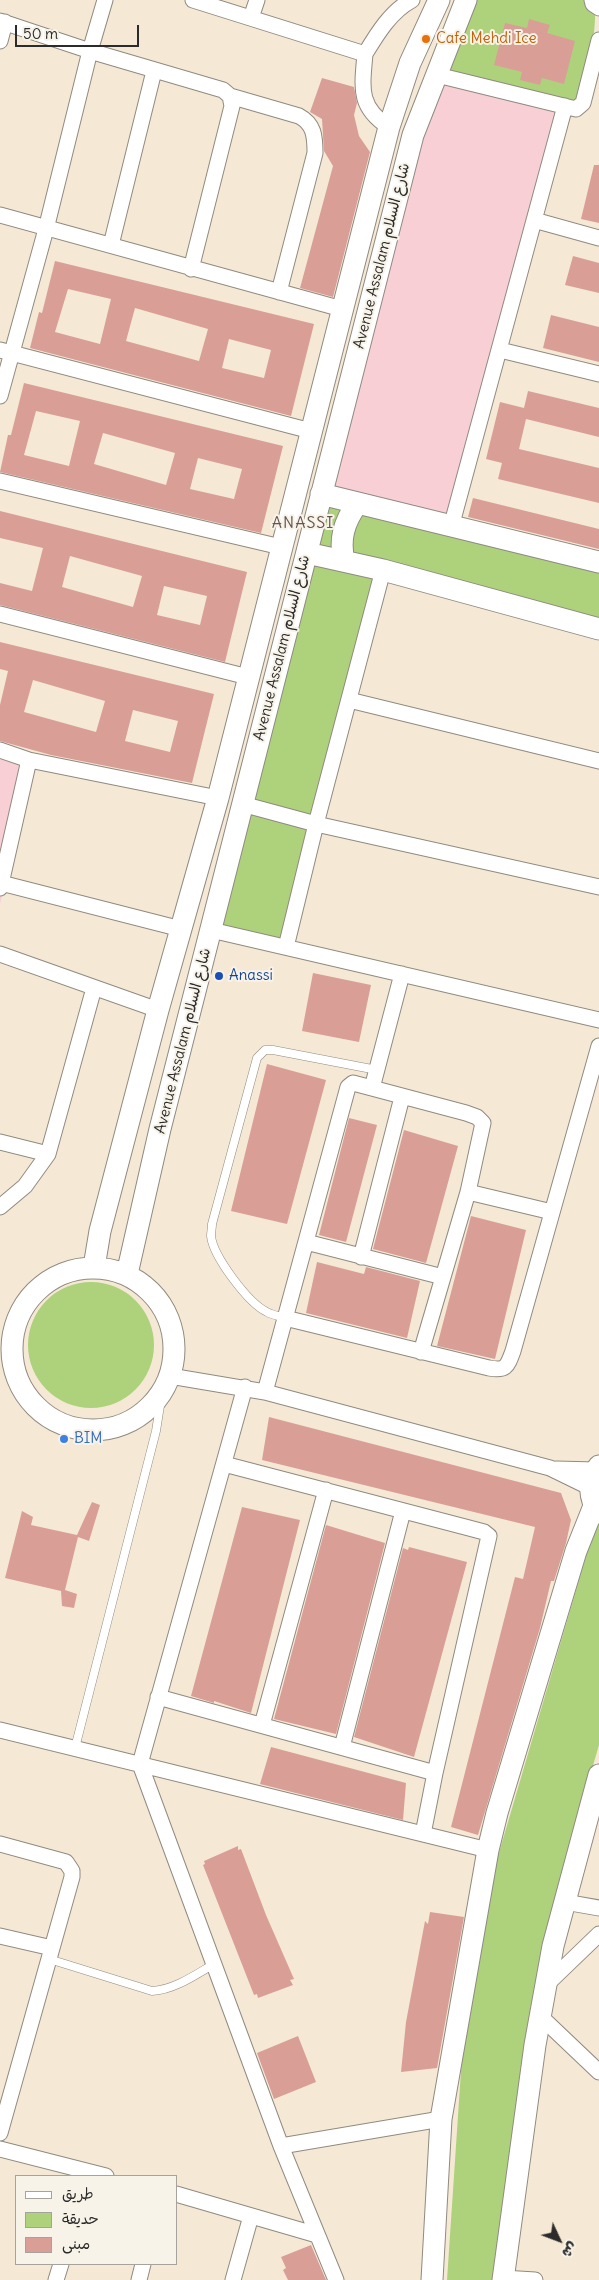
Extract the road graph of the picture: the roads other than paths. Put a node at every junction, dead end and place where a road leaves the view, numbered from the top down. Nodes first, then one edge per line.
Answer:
1 (105, 0) edge
2 (193, 0) edge
3 (257, 0) edge
4 (412, 0) edge
5 (439, 0) edge
6 (466, 0) edge
7 (592, 0) edge
8 (599, 8) edge
9 (251, 18) junction
10 (3, 22) edge
11 (599, 40) edge
12 (0, 41) edge
13 (90, 52) junction
14 (365, 54) junction
15 (154, 71) junction
16 (436, 75) junction
17 (230, 96) junction
18 (564, 106) junction
19 (388, 127) junction
20 (0, 215) edge
21 (534, 220) junction
22 (46, 229) junction
23 (599, 238) edge
24 (111, 245) junction
25 (191, 269) junction
26 (279, 292) junction
27 (342, 308) junction
28 (500, 350) junction
29 (6, 351) edge
30 (599, 374) edge
31 (0, 396) edge
32 (311, 431) junction
33 (0, 481) edge
34 (321, 494) junction
35 (357, 504) junction
36 (451, 526) junction
37 (281, 546) junction
38 (307, 553) junction
39 (344, 561) junction
40 (599, 562) edge
41 (383, 570) junction
42 (0, 614) edge
43 (599, 629) edge
44 (248, 677) junction
45 (349, 700) junction
46 (0, 750) edge
47 (30, 760) junction
48 (599, 761) edge
49 (218, 798) junction
50 (242, 804) junction
51 (316, 824) junction
52 (1, 885) edge
53 (599, 887) edge
54 (181, 929) junction
55 (211, 930) junction
56 (286, 947) junction
57 (0, 956) edge
58 (402, 974) junction
59 (94, 988) junction
60 (158, 1010) junction
61 (599, 1020) edge
62 (599, 1046) edge
63 (377, 1070) junction
64 (372, 1088) junction
65 (593, 1091) edge
66 (402, 1097) junction
67 (0, 1142) edge
68 (48, 1154) junction
69 (468, 1192) junction
70 (0, 1207) edge
71 (552, 1212) junction
72 (306, 1242) junction
73 (361, 1257) junction
74 (94, 1267) junction
75 (127, 1274) junction
76 (443, 1277) junction
77 (285, 1318) junction
78 (6, 1336) edge
79 (421, 1352) junction
80 (166, 1385) junction
81 (245, 1387) junction
82 (265, 1392) junction
83 (224, 1464) junction
84 (596, 1489) edge
85 (326, 1490) junction
86 (402, 1510) junction
87 (158, 1697) junction
88 (262, 1725) junction
89 (0, 1730) edge
90 (342, 1747) junction
91 (75, 1748) junction
92 (140, 1764) junction
93 (434, 1773) junction
94 (599, 1774) edge
95 (423, 1834) junction
96 (0, 1844) edge
97 (488, 1850) junction
98 (565, 1902) junction
99 (599, 1908) edge
100 (599, 1934) edge
101 (0, 1936) edge
102 (50, 1954) junction
103 (214, 1964) junction
104 (546, 1986) junction
105 (540, 2016) junction
106 (599, 2072) edge
107 (441, 2119) junction
108 (0, 2133) edge
109 (281, 2146) junction
110 (0, 2149) edge
111 (88, 2174) edge
112 (178, 2195) edge
113 (251, 2216) junction
114 (317, 2235) junction
115 (61, 2265) edge
116 (143, 2265) edge
117 (503, 2279) edge
118 (56, 2280) edge
119 (139, 2280) edge
120 (233, 2280) edge
121 (336, 2280) edge
122 (432, 2280) edge
123 (535, 2280) edge

1 - 13 street
2 - 9 street
3 - 9 street
4 - 14 street
5 - 19 street, Avenue Assalam شارع السلام
6 - 16 street, Avenue Assalam شارع السلام
7 - 8 street
9 - 14 street
10 - 12 street
10 - 13 street
11 - 18 street
13 - 15 street
13 - 22 street
14 - 19 street
15 - 17 street
15 - 24 street
16 - 18 street
16 - 34 street, Avenue Assalam شارع السلام
17 - 25 street
17 - 26 street
18 - 21 street
19 - 27 street, Avenue Assalam شارع السلام
20 - 22 street
21 - 23 street
21 - 28 street
22 - 24 street
22 - 29 street
24 - 25 street
25 - 26 street
26 - 27 street
27 - 32 street, Avenue Assalam شارع السلام
28 - 30 street
28 - 36 street
29 - 31 street
29 - 32 street
32 - 37 street, Avenue Assalam شارع السلام
33 - 37 street
34 - 35 street
34 - 38 street, Avenue Assalam شارع السلام
35 - 36 street
35 - 39 street
36 - 40 street
37 - 44 street, Avenue Assalam شارع السلام
38 - 39 street
38 - 50 street, Avenue Assalam شارع السلام
39 - 41 street
41 - 43 street
41 - 45 street
42 - 44 street
44 - 49 street, Avenue Assalam شارع السلام
45 - 48 street
45 - 51 street
46 - 47 street
47 - 49 street
47 - 52 street
49 - 54 street, Avenue Assalam شارع السلام
50 - 51 street
50 - 55 street, Avenue Assalam شارع السلام
51 - 53 street
51 - 56 street
52 - 54 street
54 - 60 street, Avenue Assalam شارع السلام
55 - 56 street
55 - 75 street, Avenue Assalam شارع السلام
56 - 58 street
57 - 59 street
58 - 61 street
58 - 63 street
59 - 60 street
59 - 68 street
60 - 74 street, Avenue Assalam شارع السلام
62 - 65 street
63 - 64 street
63 - 77 lane
64 - 66 street
64 - 72 street
65 - 71 street
66 - 69 street
66 - 73 street
67 - 68 street
68 - 70 street
69 - 71 street
69 - 76 street
71 - 79 street
72 - 73 street
72 - 77 street
73 - 76 street
74 - 75 street
74 - 78 street
75 - 80 street
76 - 79 street
77 - 79 street
77 - 82 street
78 - 80 street
80 - 81 street
80 - 91 lane
81 - 82 street
81 - 83 street
82 - 84 street
83 - 85 street
83 - 87 street
84 - 97 street
85 - 86 street
85 - 88 street
86 - 90 street
86 - 93 street
87 - 88 street
87 - 92 street
88 - 90 street
89 - 91 street
90 - 93 street
91 - 92 street
92 - 95 street
92 - 103 street
93 - 95 street
94 - 98 street
95 - 97 street
96 - 102 street
97 - 107 street
98 - 99 street
98 - 104 street
100 - 104 street
101 - 102 street
102 - 103 lane
102 - 108 street
103 - 109 street
104 - 105 street
105 - 106 street
105 - 117 street
107 - 109 street
107 - 122 street
109 - 114 street
110 - 111 street
112 - 113 street
113 - 114 street
113 - 120 street
114 - 121 street
115 - 118 street
116 - 119 street
117 - 123 street

